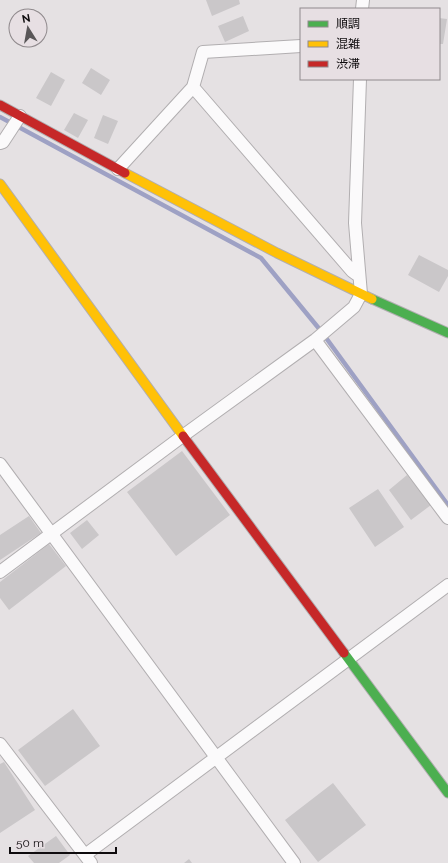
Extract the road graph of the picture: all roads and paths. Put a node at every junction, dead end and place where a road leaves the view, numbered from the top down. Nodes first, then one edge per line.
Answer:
1 (300, 46) edge
2 (360, 80) edge
3 (193, 87) junction
4 (0, 105) edge
5 (20, 116) junction
6 (0, 143) edge
7 (118, 169) junction
8 (0, 184) edge
9 (359, 276) junction
10 (360, 294) junction
11 (448, 333) edge
12 (315, 340) junction
13 (184, 434) junction
14 (0, 464) edge
15 (448, 518) edge
16 (51, 534) junction
17 (0, 572) edge
18 (448, 585) edge
19 (349, 658) junction
20 (0, 744) edge
21 (216, 758) junction
22 (448, 793) edge
23 (88, 859) edge
24 (294, 863) edge

1 - 3 street
2 - 9 street
3 - 7 street
3 - 9 street
4 - 5 street
5 - 6 street
5 - 7 street
7 - 10 street
8 - 13 street
9 - 10 street
10 - 11 street
10 - 12 street
12 - 13 street
12 - 15 street
13 - 16 street
13 - 19 street
14 - 16 street
16 - 17 street
16 - 21 street
18 - 19 street
19 - 21 street
19 - 22 street
20 - 23 street
21 - 23 street
21 - 24 street

